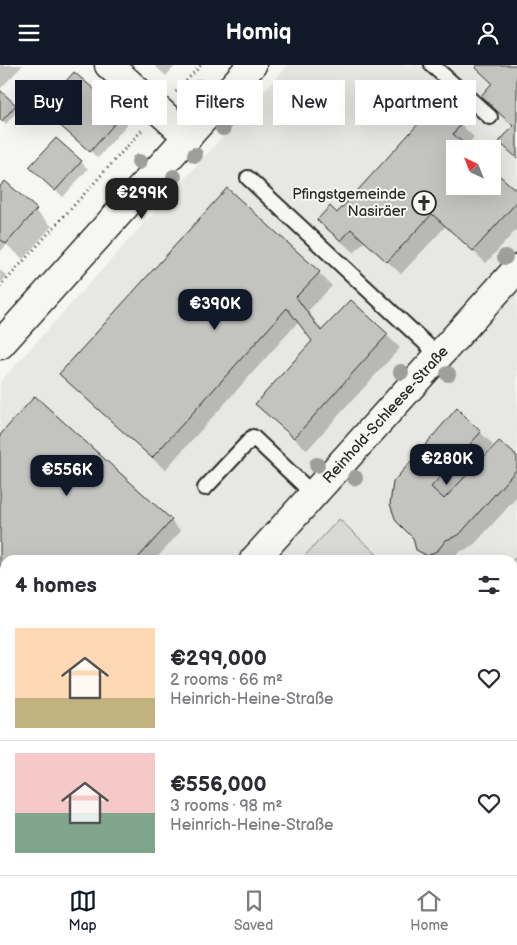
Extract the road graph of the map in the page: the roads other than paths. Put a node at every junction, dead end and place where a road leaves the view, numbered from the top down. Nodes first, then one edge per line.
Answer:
1 (109, 65) edge
2 (252, 65) edge
3 (432, 65) edge
4 (490, 117) dead end
5 (188, 137) junction
6 (248, 178) dead end
7 (517, 269) edge
8 (0, 345) edge
9 (438, 355) junction
10 (205, 488) dead end
11 (313, 494) junction
12 (258, 555) edge

1 - 5 street
2 - 5 street
3 - 4 lane
5 - 8 street
6 - 9 lane
7 - 9 street, Reinhold-Schleese-Straße
9 - 11 street, Reinhold-Schleese-Straße
10 - 11 lane
11 - 12 street, Reinhold-Schleese-Straße

